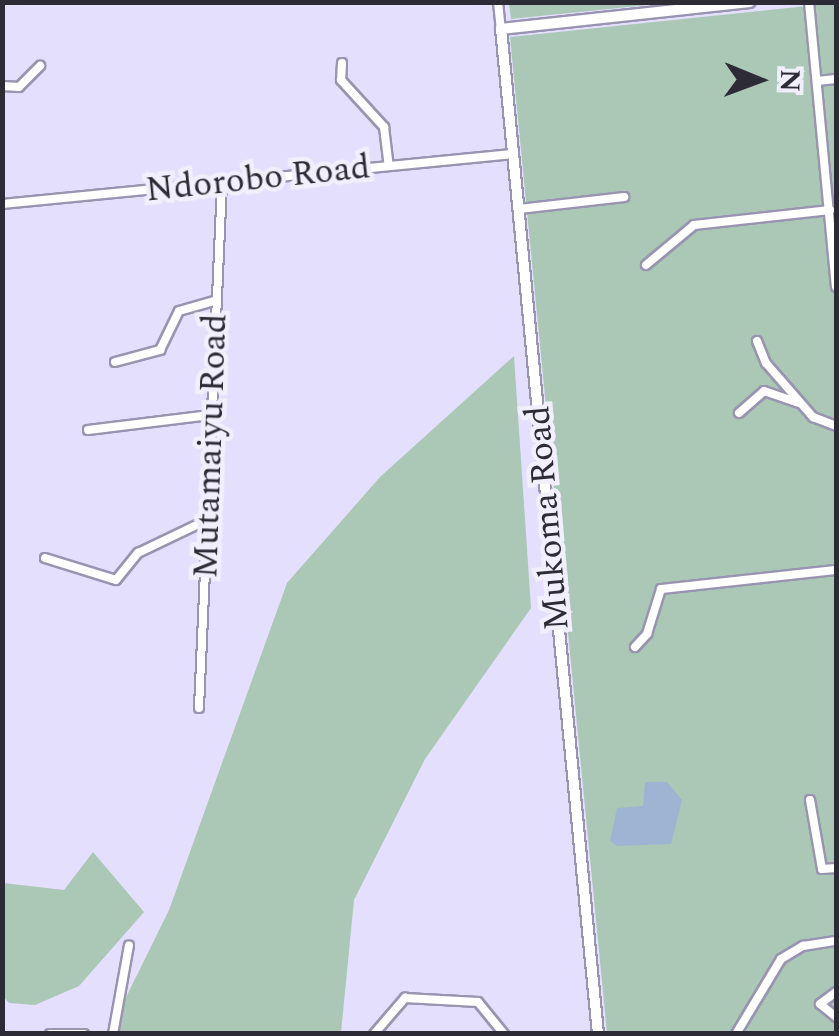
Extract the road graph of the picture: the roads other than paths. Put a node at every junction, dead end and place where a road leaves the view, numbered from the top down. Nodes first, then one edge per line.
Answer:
1 (498, 2) edge
2 (750, 2) edge
3 (809, 2) edge
4 (501, 29) junction
5 (342, 63) dead end
6 (40, 66) dead end
7 (836, 79) edge
8 (817, 81) junction
9 (2, 86) edge
10 (513, 154) junction
11 (390, 166) junction
12 (222, 184) junction
13 (624, 197) dead end
14 (2, 204) edge
15 (519, 209) junction
16 (830, 210) junction
17 (835, 256) edge
18 (646, 265) dead end
19 (836, 287) edge
20 (216, 301) junction
21 (757, 341) dead end
22 (115, 362) dead end
23 (803, 405) junction
24 (740, 413) dead end
25 (210, 415) junction
26 (836, 426) edge
27 (88, 430) dead end
28 (211, 518) junction
29 (45, 558) dead end
30 (836, 570) edge
31 (635, 647) dead end
32 (199, 708) dead end
33 (810, 800) dead end
34 (836, 868) edge
35 (836, 941) edge
36 (129, 946) dead end
37 (836, 992) edge
38 (836, 1017) edge
39 (50, 1034) edge
40 (84, 1034) edge
41 (113, 1034) edge
42 (374, 1034) edge
43 (504, 1034) edge
44 (598, 1034) edge
45 (736, 1034) edge

1 - 4 street, Mukoma Road
2 - 4 street
3 - 8 street
4 - 10 street, Mukoma Road
5 - 11 street
6 - 9 street
7 - 8 street
8 - 16 street
10 - 11 street, Ndorobo Road
10 - 15 street, Mukoma Road
11 - 12 street, Ndorobo Road
12 - 14 street, Ndorobo Road
12 - 20 street, Mutamaiyu Road
13 - 15 street
15 - 44 street, Mukoma Road
16 - 17 street
16 - 18 street
17 - 19 street
20 - 22 street
20 - 25 street, Mutamaiyu Road
21 - 23 street
23 - 24 street
23 - 26 street
25 - 27 street
25 - 28 street, Mutamaiyu Road
28 - 29 street
28 - 32 street, Mutamaiyu Road
30 - 31 street
33 - 34 street
35 - 45 street
36 - 41 street
37 - 38 street
39 - 40 street
42 - 43 street

